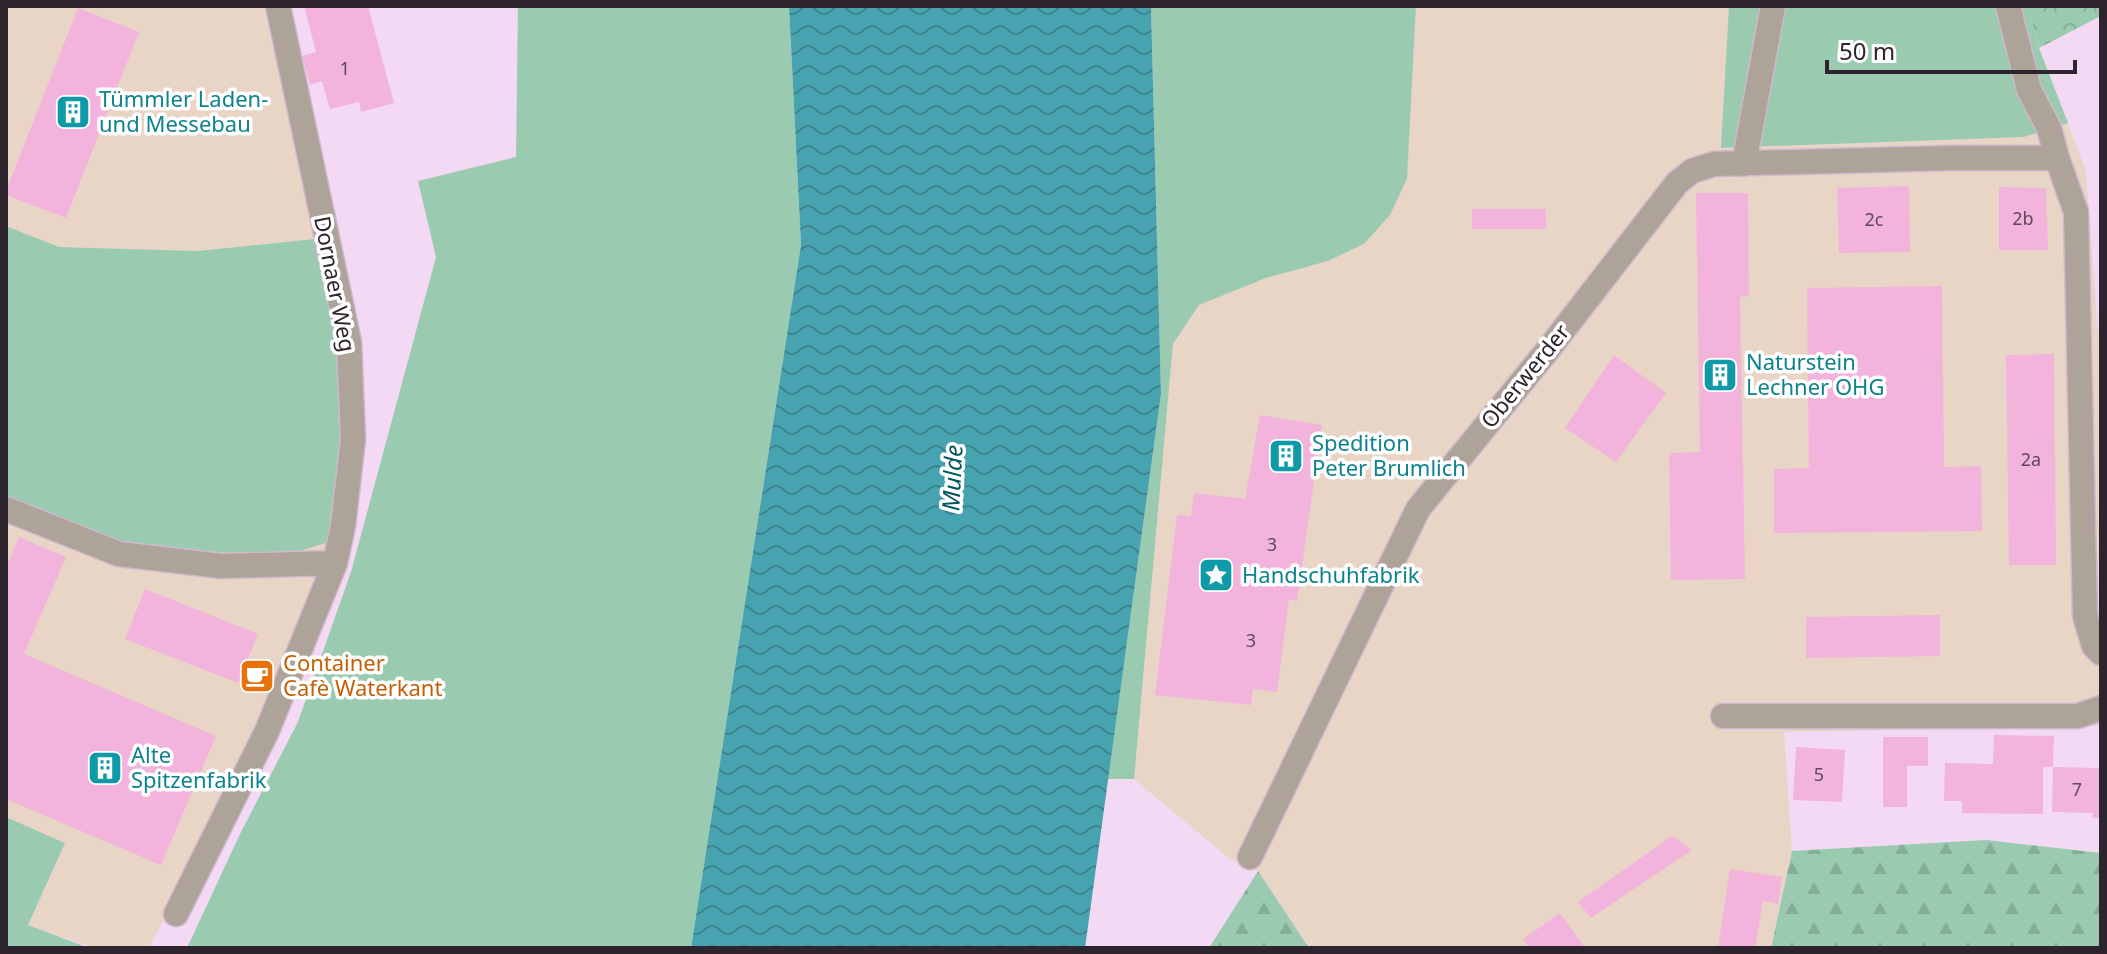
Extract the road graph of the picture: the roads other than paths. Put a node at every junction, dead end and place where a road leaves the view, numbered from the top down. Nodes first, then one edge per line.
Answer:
1 (278, 6) edge
2 (1773, 6) edge
3 (2008, 6) edge
4 (2057, 158) junction
5 (1744, 164) junction
6 (6, 509) edge
7 (335, 563) junction
8 (2101, 653) edge
9 (2101, 708) edge
10 (1723, 716) dead end
11 (1250, 857) dead end
12 (176, 914) dead end

1 - 7 street, Dornaer Weg
2 - 5 street
3 - 4 street
4 - 5 street, Oberwerder
4 - 8 street
5 - 11 street, Oberwerder
6 - 7 street
7 - 12 street, Dornaer Weg
9 - 10 street

